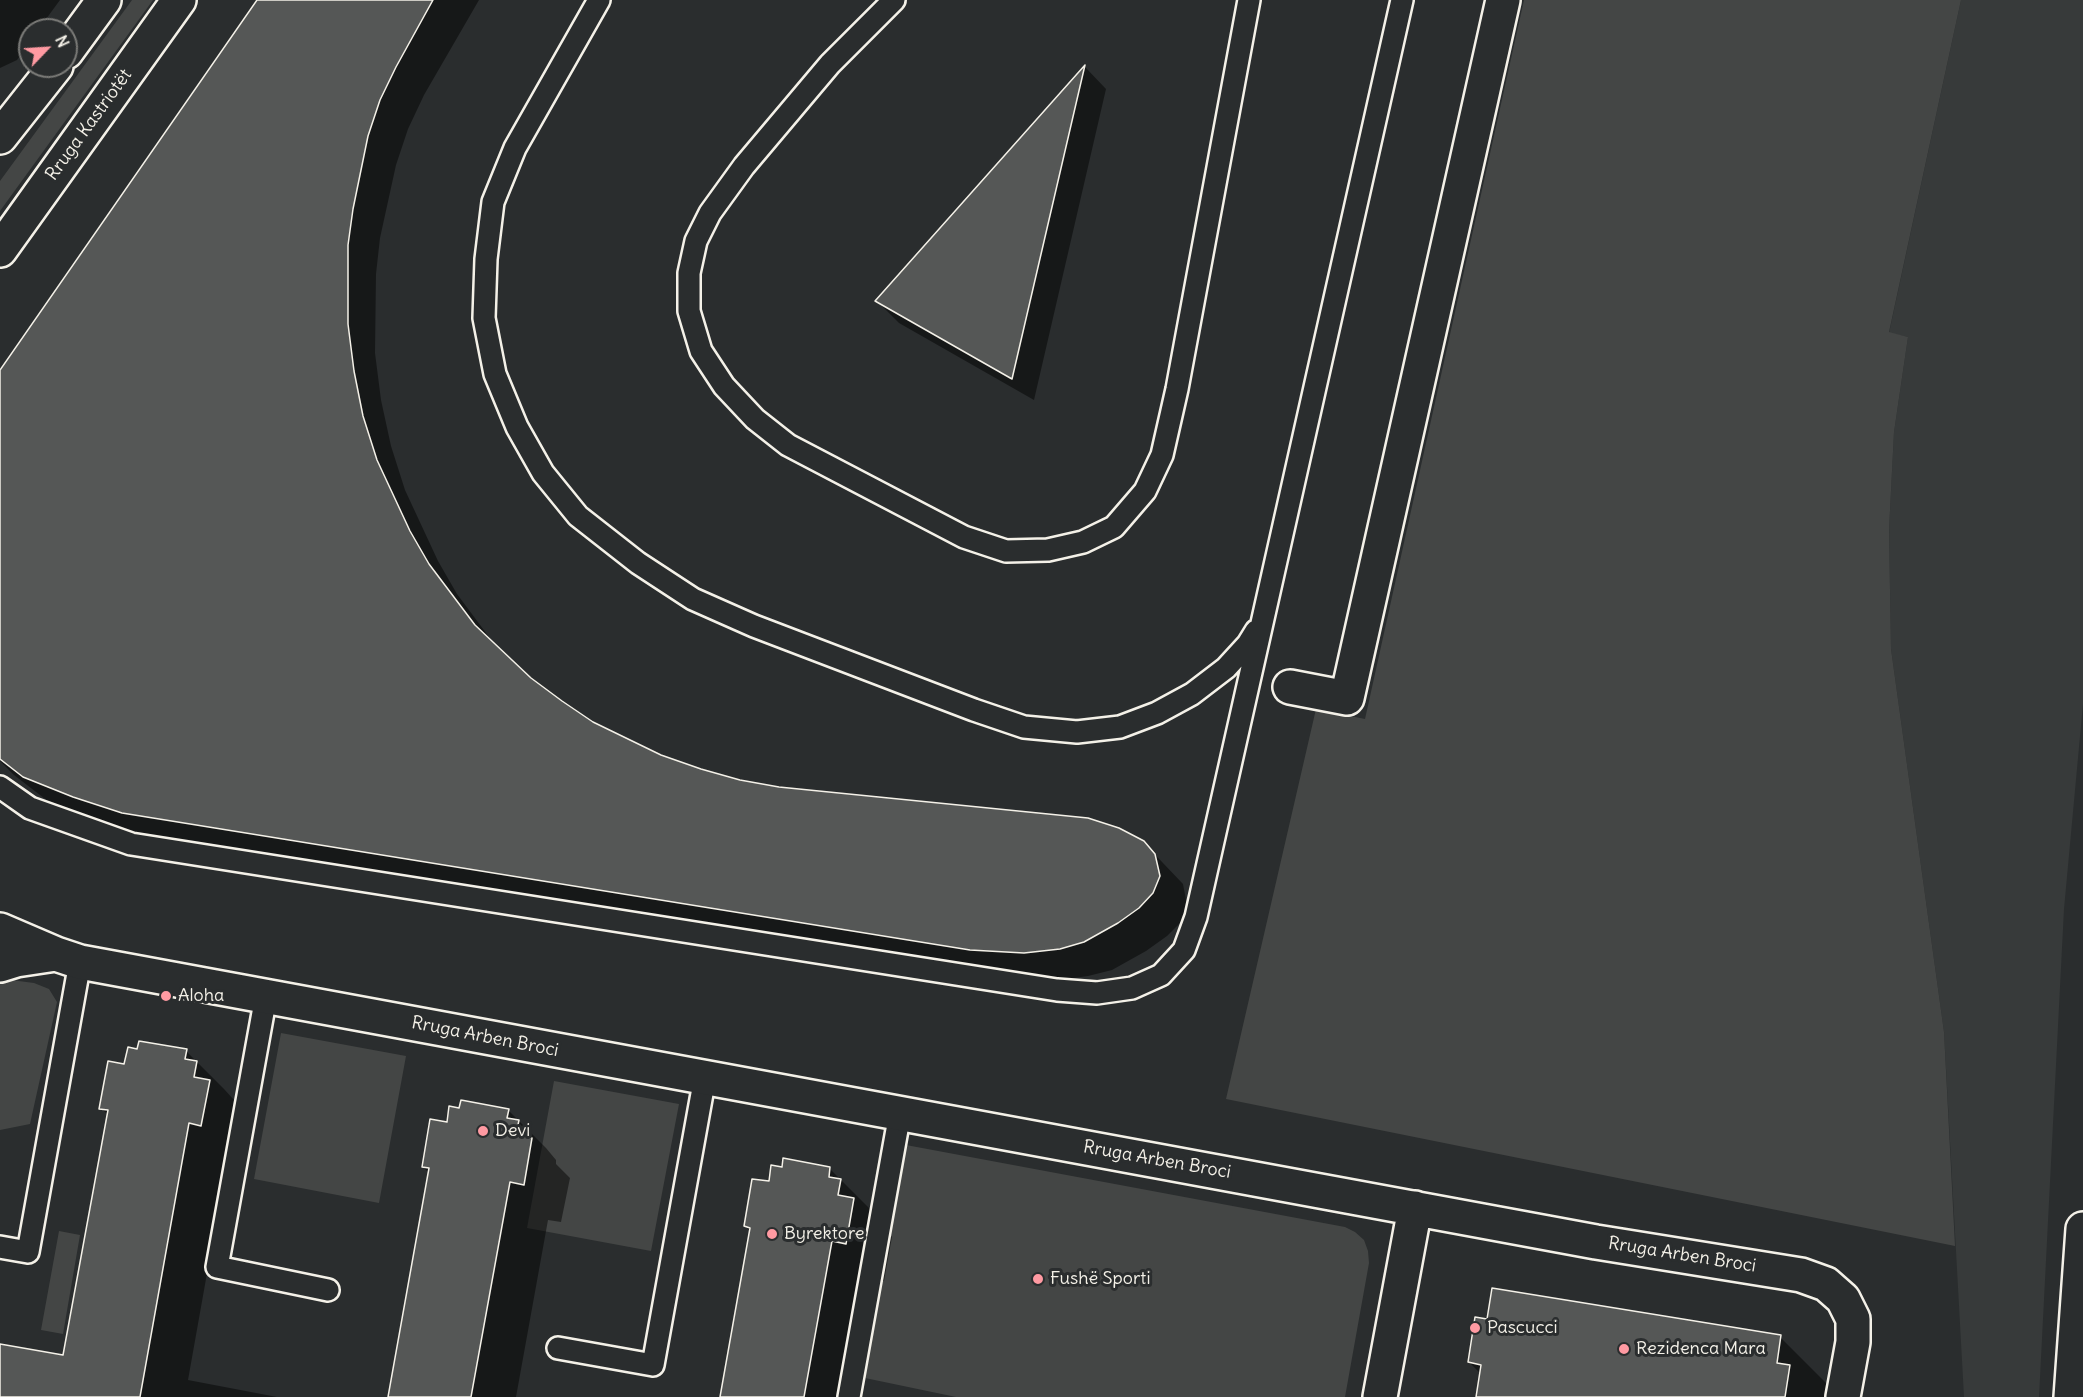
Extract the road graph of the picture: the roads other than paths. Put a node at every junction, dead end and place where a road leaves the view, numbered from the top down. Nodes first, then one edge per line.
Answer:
1 (104, 0) edge
2 (179, 0) edge
3 (599, 0) edge
4 (894, 0) edge
5 (1249, 0) edge
6 (1386, 0) edge
7 (1402, 0) edge
8 (1503, 0) edge
9 (78, 36) edge
10 (1392, 45) junction
11 (47, 78) edge
12 (0, 137) edge
13 (0, 250) edge
14 (1263, 619) junction
15 (1290, 687) dead end
16 (0, 787) edge
17 (0, 930) edge
18 (68, 958) junction
19 (0, 965) edge
20 (266, 996) junction
21 (705, 1077) junction
22 (900, 1113) junction
23 (1414, 1208) junction
24 (2083, 1229) edge
25 (0, 1247) edge
26 (328, 1290) dead end
27 (558, 1348) dead end
28 (849, 1397) edge
29 (1380, 1397) edge
30 (1843, 1397) edge
31 (2071, 1397) edge

1 - 9 street
2 - 13 street, Rruga Kastriotët
3 - 14 lane
4 - 5 lane
6 - 10 lane
7 - 10 lane
8 - 15 street
10 - 14 lane
11 - 12 street
14 - 16 lane
17 - 18 street, Rruga Arben Broci
18 - 19 street, Rruga Arben Broci
18 - 20 street, Rruga Arben Broci
18 - 25 lane
20 - 21 street, Rruga Arben Broci
20 - 26 lane
21 - 22 street, Rruga Arben Broci
21 - 27 lane
22 - 23 street, Rruga Arben Broci
22 - 28 lane
23 - 29 street
23 - 30 street, Rruga Arben Broci
24 - 31 street

